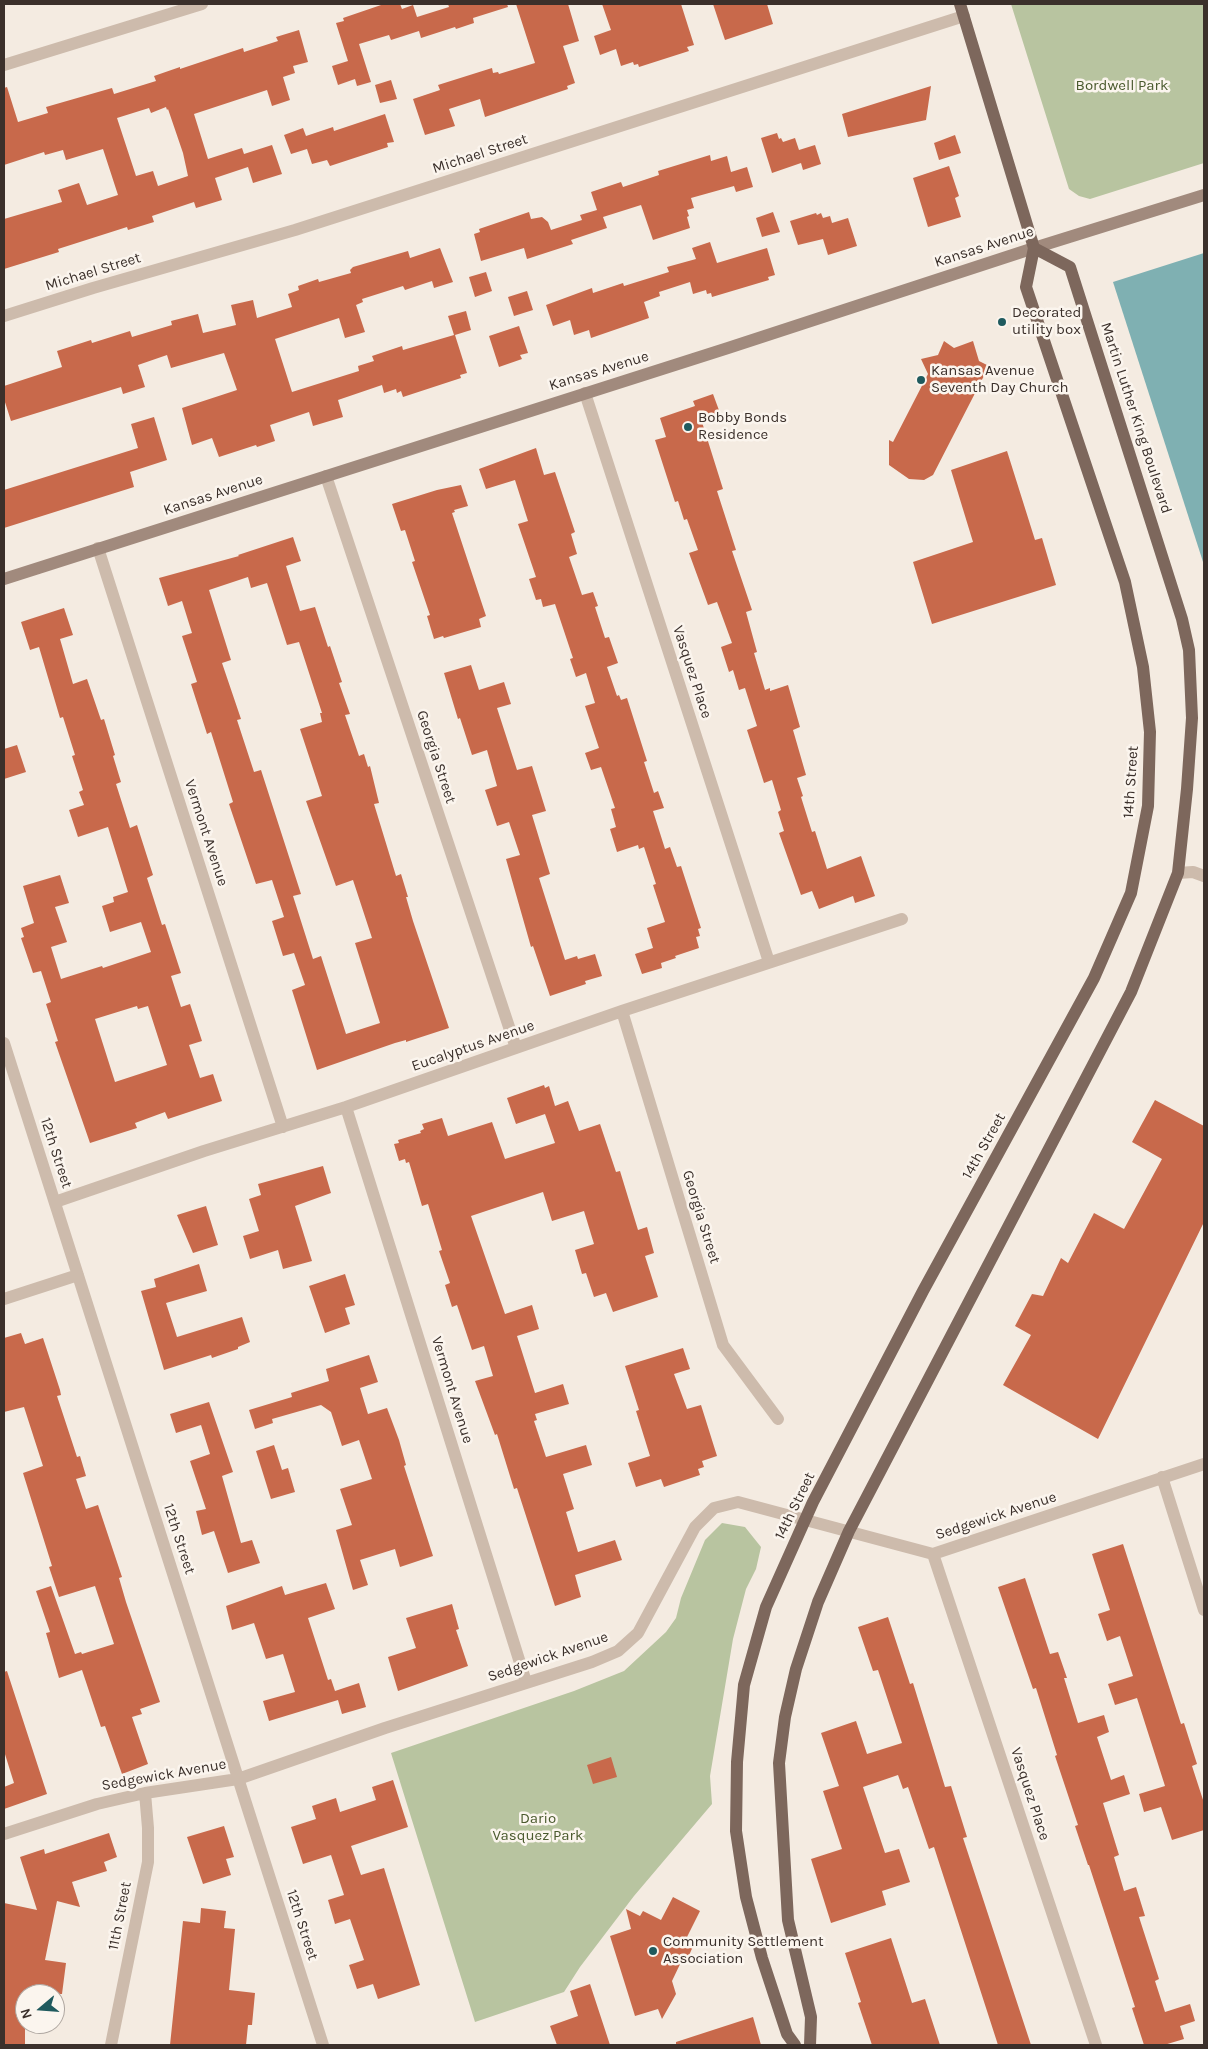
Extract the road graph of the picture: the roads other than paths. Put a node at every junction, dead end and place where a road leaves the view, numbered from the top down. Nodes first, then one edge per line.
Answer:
1 (202, 4) edge
2 (962, 10) edge
3 (4, 65) edge
4 (1204, 196) edge
5 (1034, 248) junction
6 (4, 316) edge
7 (585, 393) junction
8 (326, 476) junction
9 (98, 548) junction
10 (4, 579) edge
11 (1178, 872) junction
12 (1204, 876) edge
13 (902, 918) dead end
14 (769, 962) junction
15 (622, 1012) junction
16 (4, 1043) edge
17 (516, 1048) junction
18 (346, 1107) junction
19 (283, 1127) junction
20 (55, 1202) junction
21 (78, 1275) junction
22 (4, 1298) edge
23 (778, 1419) dead end
24 (1204, 1464) edge
25 (1162, 1477) junction
26 (804, 1521) junction
27 (849, 1531) junction
28 (933, 1554) junction
29 (1204, 1610) edge
30 (526, 1682) junction
31 (238, 1778) junction
32 (145, 1793) junction
33 (4, 1834) edge
34 (111, 2045) edge
35 (323, 2045) edge
36 (795, 2045) edge
37 (810, 2045) edge
38 (1096, 2045) edge

1 - 3 street
2 - 5 main road
2 - 6 street, Michael Street
4 - 5 street, Kansas Avenue
5 - 7 street, Kansas Avenue
5 - 11 main road, Martin Luther King Boulevard
5 - 26 main road, 14th Street
7 - 8 street, Kansas Avenue
7 - 14 street, Vasquez Place
8 - 9 street, Kansas Avenue
8 - 17 street, Georgia Street
9 - 10 street, Kansas Avenue
9 - 19 street, Vermont Avenue
11 - 12 street
11 - 27 main road
13 - 14 street, Eucalyptus Avenue
14 - 15 street, Eucalyptus Avenue
15 - 17 street, Eucalyptus Avenue
15 - 23 street, Georgia Street
16 - 20 street, 12th Street
17 - 18 street, Eucalyptus Avenue
18 - 19 street, Eucalyptus Avenue
18 - 30 street, Vermont Avenue
19 - 20 street, Eucalyptus Avenue
20 - 21 street, 12th Street
21 - 22 street
21 - 31 street, 12th Street
24 - 25 street, Sedgewick Avenue
25 - 28 street, Sedgewick Avenue
25 - 29 street
26 - 27 street, Sedgewick Avenue
26 - 30 street, Sedgewick Avenue
26 - 36 main road, 14th Street
27 - 28 street, Sedgewick Avenue
27 - 37 main road
28 - 38 street, Vasquez Place
30 - 31 street, Sedgewick Avenue
31 - 32 street, Sedgewick Avenue
31 - 35 street, 12th Street
32 - 33 street, Sedgewick Avenue
32 - 34 street, 11th Street

